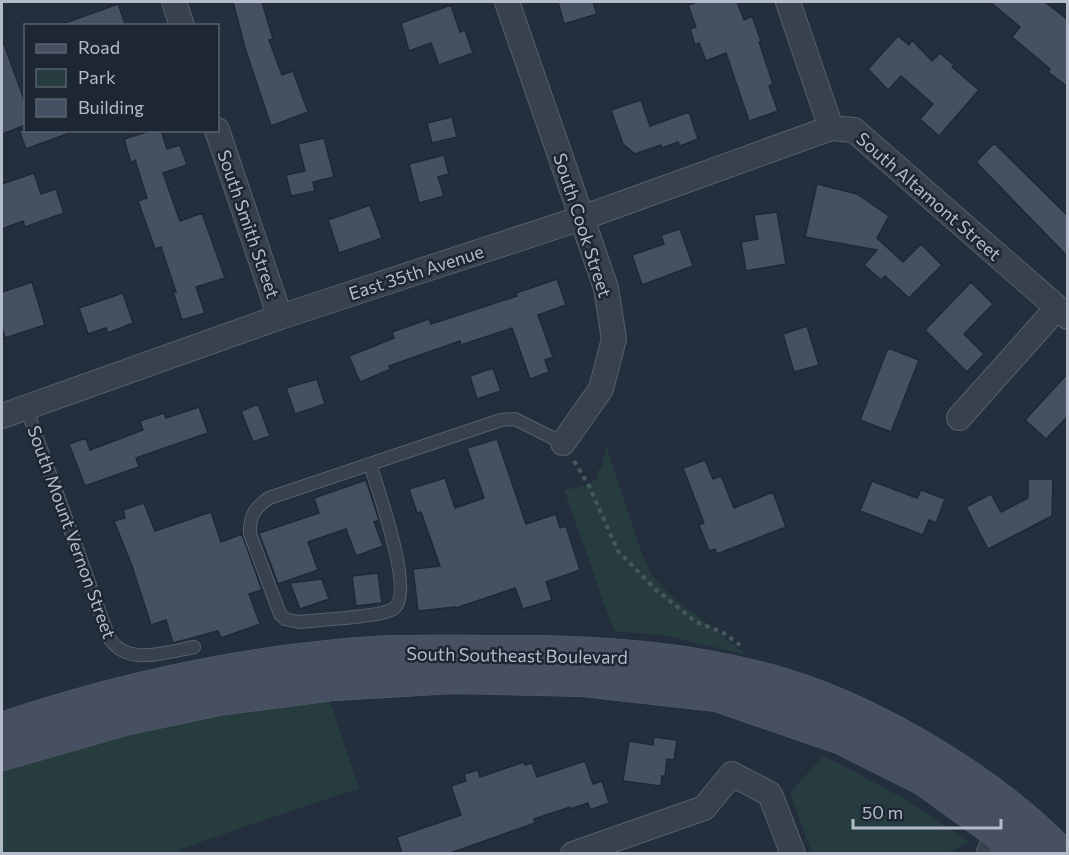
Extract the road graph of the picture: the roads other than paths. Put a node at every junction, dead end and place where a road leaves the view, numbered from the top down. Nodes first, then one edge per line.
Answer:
1 (174, 2) edge
2 (507, 2) edge
3 (788, 2) edge
4 (181, 24) edge
5 (831, 128) junction
6 (218, 132) edge
7 (582, 218) junction
8 (1062, 313) edge
9 (280, 317) junction
10 (26, 407) junction
11 (2, 416) edge
12 (959, 418) dead end
13 (563, 442) joint
14 (369, 464) junction
15 (194, 646) dead end
16 (2, 729) edge
17 (2, 754) edge
18 (987, 841) edge
19 (573, 854) edge
20 (793, 854) edge
21 (1019, 854) edge
22 (1061, 854) edge

1 - 4 street
2 - 7 street, South Cook Street
3 - 5 street, South Altamont Street
5 - 7 street, East 35th Avenue
5 - 8 street, South Altamont Street
6 - 9 street, South Smith Street
7 - 9 street, East 35th Avenue
7 - 13 street, South Cook Street
8 - 12 street
9 - 10 street, East 35th Avenue
10 - 11 street, East 35th Avenue
10 - 15 lane, South Mount Vernon Street
13 - 14 lane
14 - 14 lane
16 - 22 main road, South Southeast Boulevard
17 - 18 main road, South Southeast Boulevard
18 - 21 main road, South Southeast Boulevard
19 - 20 street

